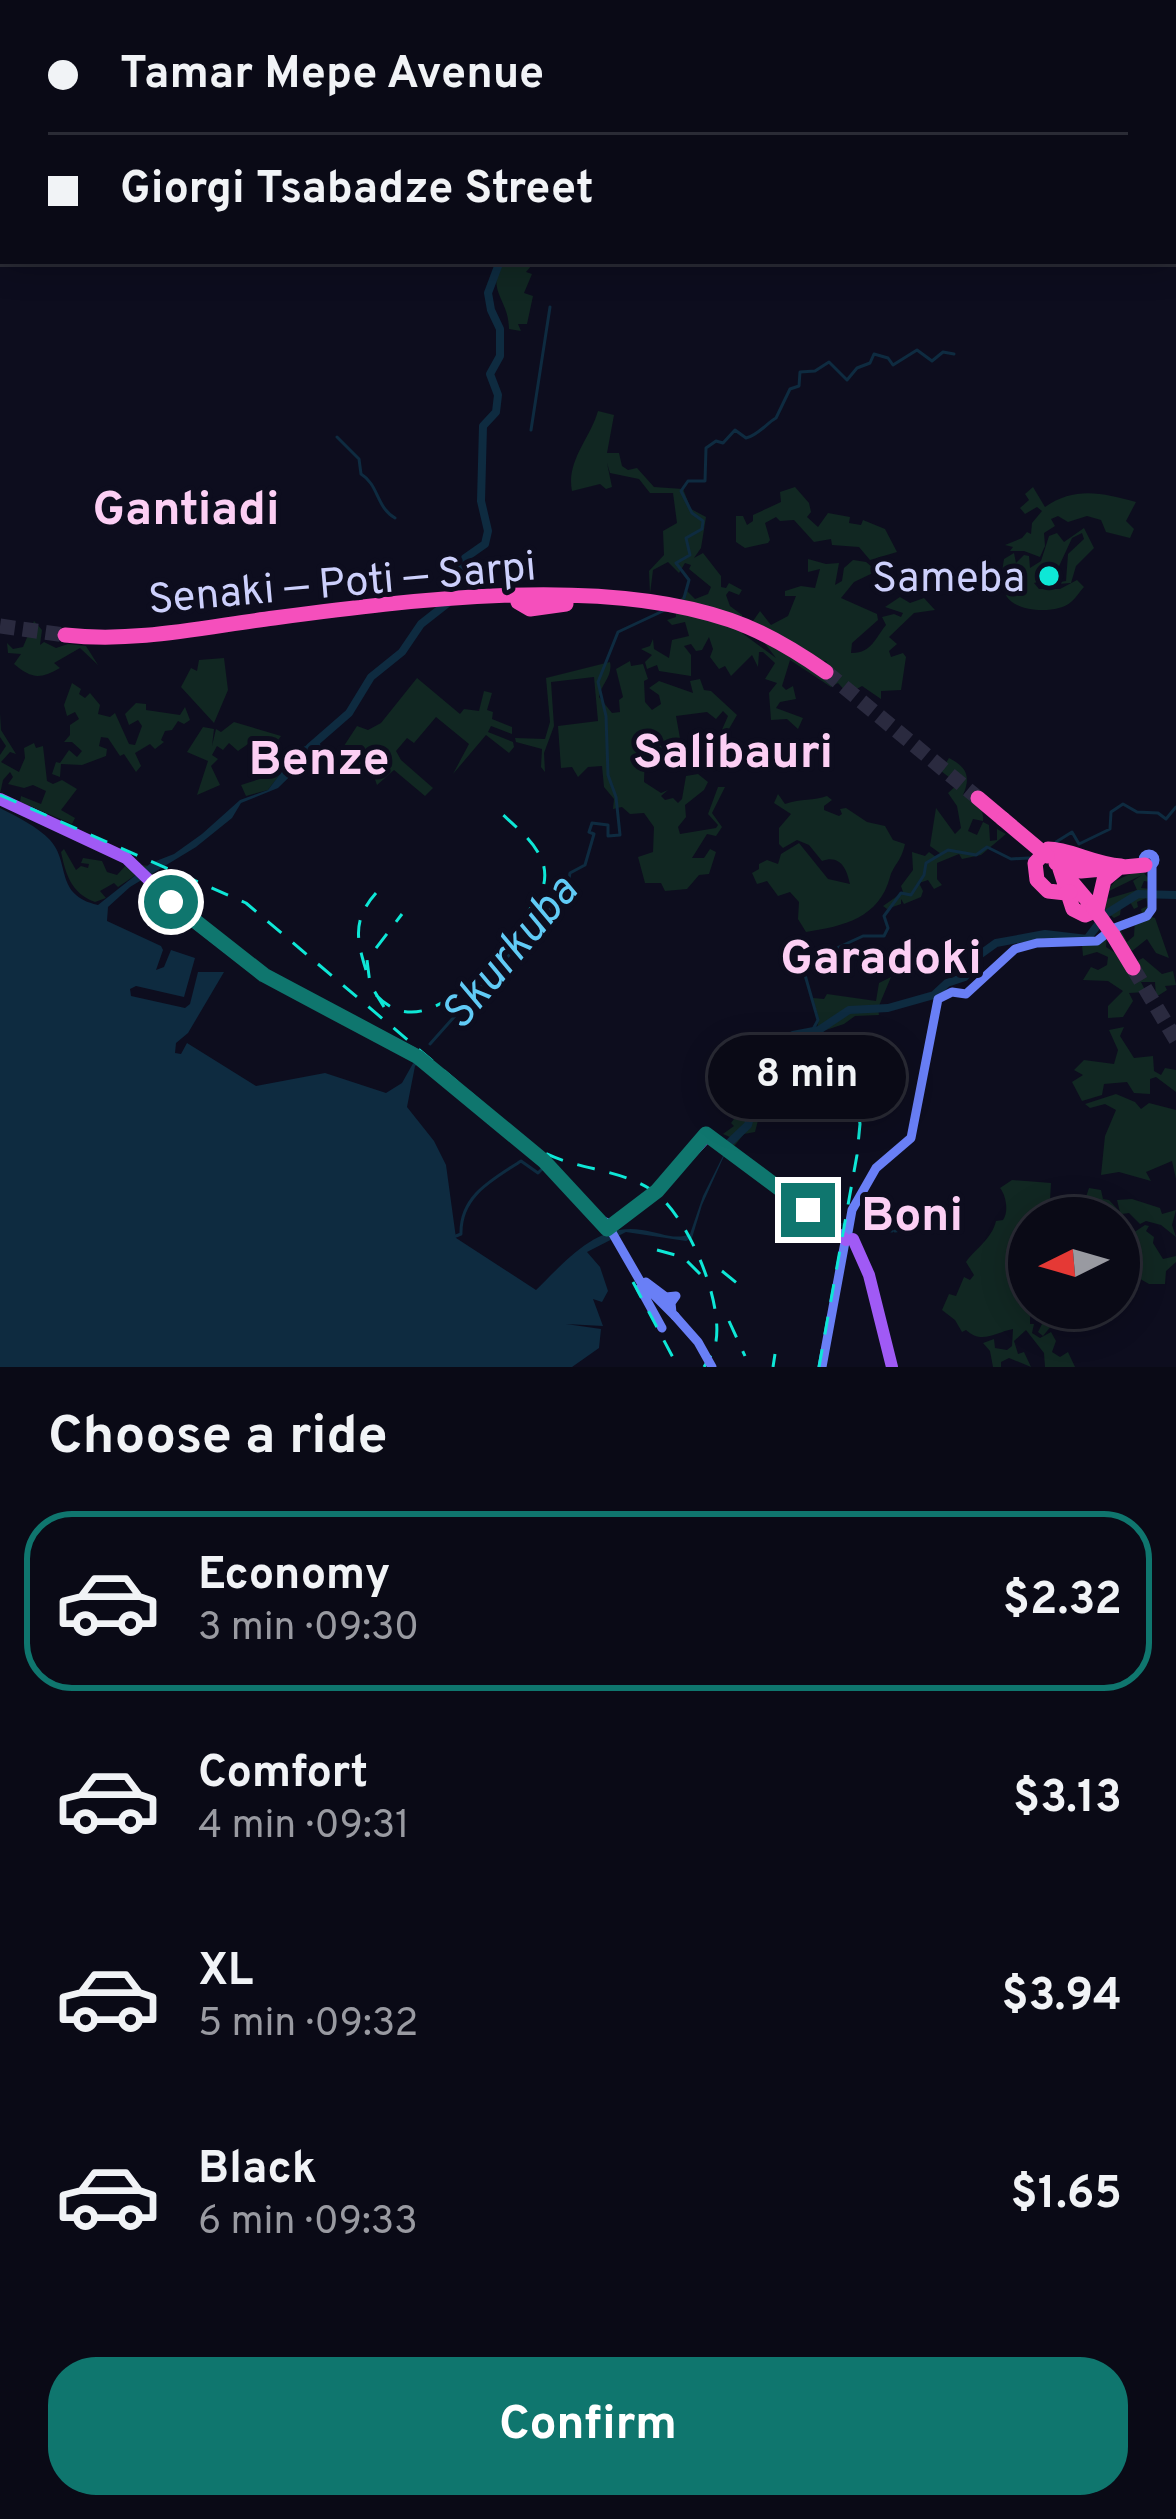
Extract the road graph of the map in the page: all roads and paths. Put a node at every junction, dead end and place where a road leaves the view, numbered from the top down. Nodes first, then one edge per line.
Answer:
1 (71, 636) tunnel mouth
2 (826, 672) tunnel mouth
3 (978, 798) tunnel mouth
4 (0, 799) edge
5 (1053, 862) junction
6 (1140, 864) junction
7 (1101, 868) junction
8 (1090, 904) junction
9 (1133, 968) tunnel mouth
10 (576, 1190) junction
11 (614, 1231) junction
12 (850, 1244) junction
13 (637, 1279) junction
14 (673, 1316) junction
15 (662, 1328) dead end
16 (710, 1367) edge
17 (823, 1367) edge
18 (891, 1367) edge

1 - 2 highway, Senaki — Poti — Sarpi
3 - 5 highway, bridge
4 - 10 main road
5 - 6 highway
5 - 7 highway
5 - 8 highway
6 - 7 highway
6 - 8 highway
6 - 12 main road
7 - 8 highway
8 - 9 highway, bridge
10 - 11 main road
10 - 11 main road
11 - 12 main road, bridge
11 - 13 main road
12 - 17 main road
12 - 18 main road
13 - 14 main road
13 - 14 main road
13 - 15 main road
14 - 16 main road, bridge

